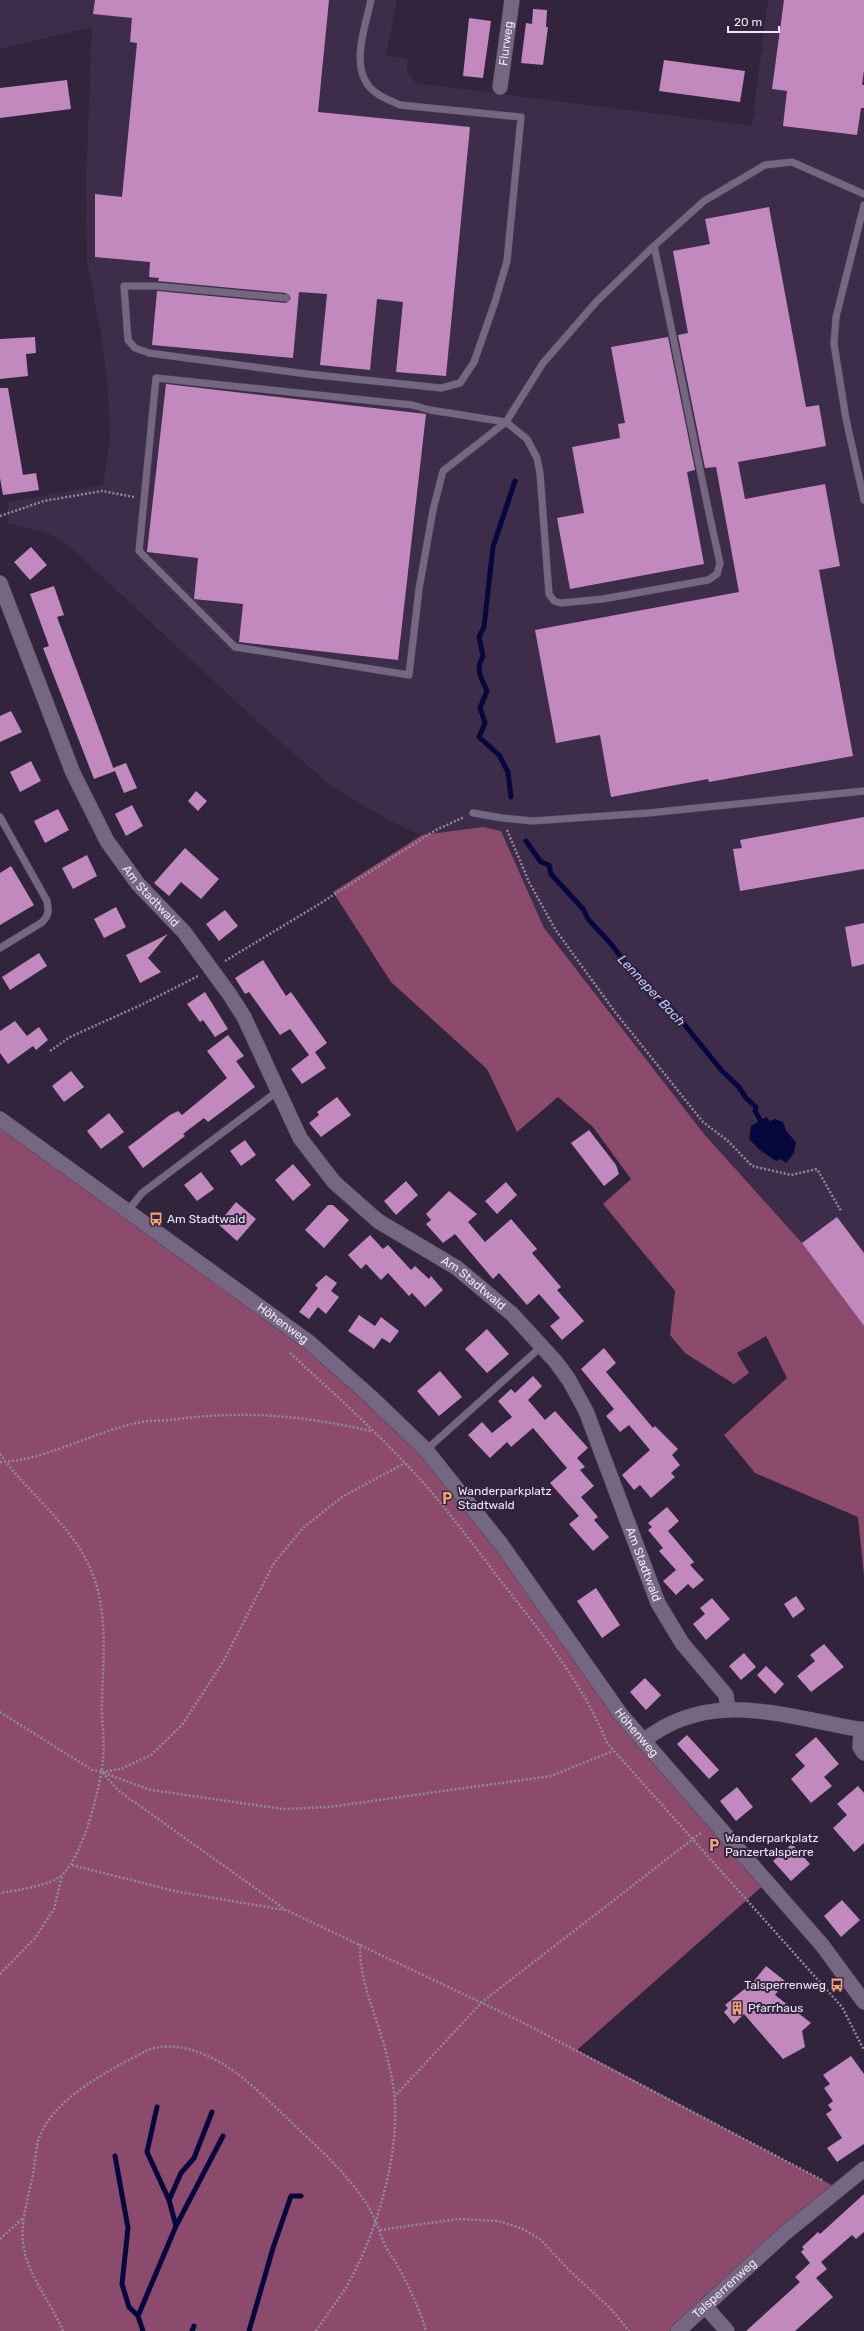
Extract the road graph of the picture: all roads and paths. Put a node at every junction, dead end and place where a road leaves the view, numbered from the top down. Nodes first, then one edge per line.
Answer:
1 (371, 0) edge
2 (512, 0) edge
3 (500, 87) dead end
4 (864, 194) edge
5 (864, 205) edge
6 (654, 246) junction
7 (286, 298) dead end
8 (506, 422) junction
9 (145, 498) junction
10 (864, 500) edge
11 (0, 516) edge
12 (0, 583) edge
13 (864, 791) edge
14 (473, 812) joint
15 (0, 817) edge
16 (502, 818) junction
17 (0, 948) edge
18 (212, 968) junction
19 (50, 1051) dead end
20 (278, 1091) junction
21 (0, 1119) edge
22 (128, 1211) junction
23 (841, 1211) dead end
24 (542, 1346) junction
25 (290, 1353) dead end
26 (372, 1431) junction
27 (426, 1450) junction
28 (0, 1454) edge
29 (0, 1462) edge
30 (6, 1462) junction
31 (406, 1463) junction
32 (728, 1708) junction
33 (0, 1712) edge
34 (862, 1730) edge
35 (643, 1741) junction
36 (613, 1751) junction
37 (864, 1753) edge
38 (102, 1772) junction
39 (714, 1823) junction
40 (692, 1840) junction
41 (72, 1864) junction
42 (62, 1875) junction
43 (0, 1893) edge
44 (286, 1910) junction
45 (360, 1944) junction
46 (0, 1974) edge
47 (482, 2002) junction
48 (864, 2002) edge
49 (864, 2050) edge
50 (394, 2097) junction
51 (864, 2169) edge
52 (839, 2188) junction
53 (24, 2218) junction
54 (376, 2221) junction
55 (380, 2230) junction
56 (0, 2239) edge
57 (704, 2306) junction
58 (63, 2331) edge
59 (316, 2331) edge
60 (426, 2331) edge
61 (629, 2331) edge
62 (678, 2331) edge
63 (727, 2331) edge

1 - 7 lane
2 - 3 street, Flurweg
4 - 6 lane
5 - 10 lane
6 - 8 lane
6 - 8 lane
8 - 9 lane
8 - 9 lane
9 - 11 path
12 - 18 street, Am Stadtwald
13 - 16 lane
14 - 16 lane
14 - 18 path
15 - 17 lane
16 - 23 path
18 - 19 path
18 - 20 street, Am Stadtwald
20 - 22 lane
20 - 24 street, Am Stadtwald
21 - 22 street, Höhenweg
22 - 27 street, Höhenweg
24 - 27 lane
24 - 32 street, Am Stadtwald
25 - 26 path
26 - 30 path
26 - 31 path
27 - 35 street, Höhenweg
28 - 30 path
29 - 30 path
30 - 38 path
31 - 36 path
31 - 38 path
32 - 34 street
32 - 35 street
33 - 38 path
34 - 37 street
35 - 39 street, Höhenweg
36 - 38 path
36 - 40 path
38 - 41 path
38 - 44 path
39 - 40 path
39 - 48 street, Höhenweg
40 - 47 path
40 - 49 path
41 - 42 path
41 - 44 path
42 - 43 path
42 - 46 path
44 - 45 path
45 - 47 path
45 - 50 path
47 - 50 path
47 - 52 path
50 - 54 path
51 - 52 street, Talsperrenweg
52 - 57 street, Talsperrenweg
53 - 54 path
53 - 56 path
53 - 58 path
54 - 55 path
54 - 59 path
55 - 60 path
55 - 61 path
57 - 62 street, Talsperrenweg
57 - 63 street

